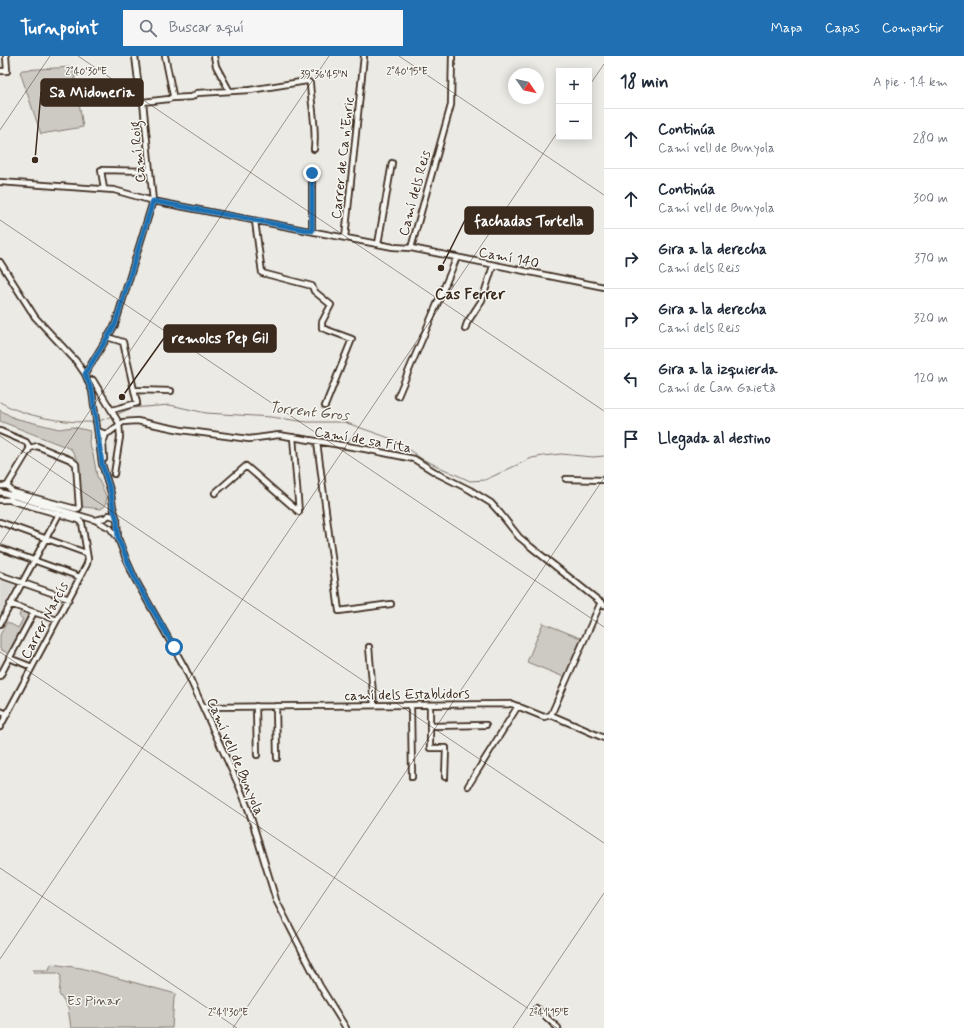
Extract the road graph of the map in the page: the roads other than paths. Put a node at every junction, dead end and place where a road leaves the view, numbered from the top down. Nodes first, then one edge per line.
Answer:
1 (6, 56) edge
2 (135, 56) edge
3 (165, 56) edge
4 (214, 56) edge
5 (364, 56) edge
6 (452, 56) edge
7 (0, 71) edge
8 (229, 90) junction
9 (172, 98) junction
10 (143, 102) junction
11 (314, 149) dead end
12 (392, 163) dead end
13 (150, 171) junction
14 (312, 173) dead end
15 (0, 182) edge
16 (104, 189) junction
17 (153, 201) junction
18 (255, 221) junction
19 (312, 231) junction
20 (345, 238) junction
21 (378, 244) junction
22 (410, 248) junction
23 (457, 257) junction
24 (0, 262) edge
25 (493, 266) junction
26 (604, 288) edge
27 (465, 329) dead end
28 (107, 337) junction
29 (85, 374) junction
30 (93, 380) dead end
31 (134, 390) junction
32 (171, 391) dead end
33 (398, 396) dead end
34 (324, 406) dead end
35 (112, 410) junction
36 (119, 426) junction
37 (0, 431) edge
38 (98, 431) junction
39 (106, 434) junction
40 (292, 437) junction
41 (98, 438) junction
42 (317, 442) junction
43 (30, 448) junction
44 (102, 464) junction
45 (114, 474) dead end
46 (566, 479) dead end
47 (604, 480) edge
48 (0, 486) edge
49 (7, 486) junction
50 (0, 492) edge
51 (215, 493) dead end
52 (11, 496) junction
53 (0, 500) edge
54 (113, 507) junction
55 (58, 514) junction
56 (107, 516) junction
57 (95, 520) junction
58 (117, 521) junction
59 (0, 522) edge
60 (105, 525) junction
61 (110, 528) junction
62 (46, 538) junction
63 (118, 538) junction
64 (0, 548) edge
65 (86, 553) junction
66 (34, 560) junction
67 (0, 575) edge
68 (80, 577) junction
69 (22, 583) junction
70 (69, 598) junction
71 (602, 603) edge
72 (10, 604) junction
73 (391, 604) dead end
74 (34, 612) junction
75 (57, 620) junction
76 (0, 624) edge
77 (369, 647) dead end
78 (9, 658) junction
79 (32, 667) junction
80 (0, 676) edge
81 (374, 705) junction
82 (411, 705) junction
83 (430, 705) junction
84 (256, 706) junction
85 (276, 706) junction
86 (518, 706) junction
87 (203, 707) junction
88 (0, 711) edge
89 (7, 714) junction
90 (551, 715) junction
91 (486, 725) dead end
92 (430, 726) junction
93 (0, 727) edge
94 (604, 738) edge
95 (257, 755) dead end
96 (277, 758) dead end
97 (412, 777) dead end
98 (445, 777) dead end
99 (468, 786) dead end
100 (536, 1008) dead end
101 (346, 1028) edge
102 (558, 1028) edge

1 - 7 street
2 - 10 street
3 - 9 street
4 - 8 street
5 - 20 street, Carrer de Ca n'Enric
6 - 22 street, Camí dels Reis
8 - 9 street, Camí Roig
8 - 11 street, Camí Roig
9 - 10 street, Camí Roig
10 - 13 street, Camí Roig
12 - 21 street
13 - 16 street
13 - 17 street, Camí Roig
14 - 19 street
15 - 16 street, Camí dels Reis
16 - 17 street, Camí dels Reis
17 - 18 street, Camí dels Reis
17 - 28 street
18 - 19 street, Camí dels Reis
18 - 34 street
19 - 20 street, Camí dels Reis
20 - 21 street, Camí dels Reis
21 - 22 street, Camí dels Reis
22 - 23 street, Camí 140
23 - 25 street, Camí 140
23 - 33 street
24 - 29 street, Camí vell de Bunyola
25 - 26 street, Camí 140
25 - 27 street
28 - 29 street
28 - 31 street
29 - 38 street, Camí vell de Bunyola
30 - 35 street
31 - 32 street
31 - 35 street
35 - 36 street
36 - 39 street, Camí de sa Fita
36 - 40 street, Camí de sa Fita
36 - 45 street
37 - 43 street
38 - 39 street
38 - 41 street, Camí vell de Bunyola
39 - 41 street, Camí de sa Fita
39 - 44 street
40 - 42 street, Camí de sa Fita
40 - 51 street
41 - 44 street, Camí vell de Bunyola
42 - 71 street, Camí de sa Fita
42 - 73 street
43 - 49 street
43 - 52 street
44 - 54 street, Camí vell de Bunyola
46 - 47 street
48 - 49 street
49 - 52 street
50 - 52 street
52 - 53 street
52 - 55 street
52 - 57 street
54 - 56 street
54 - 58 street, Camí vell de Bunyola
55 - 62 street
55 - 65 street, Carrer Narcís
56 - 57 street
56 - 58 street
56 - 60 street
57 - 60 street
58 - 61 street
58 - 63 street, Camí vell de Bunyola
59 - 62 street
60 - 61 street
61 - 63 street, Camí vell de Bunyola
62 - 65 street
62 - 66 street
63 - 87 street, Camí vell de Bunyola
64 - 66 street
65 - 68 street, Carrer Narcís
66 - 68 street
66 - 69 street
67 - 69 street
68 - 70 street, Carrer Narcís
69 - 70 street
69 - 72 street
70 - 75 street, Carrer Narcís
71 - 90 street
72 - 74 street
72 - 76 street
74 - 75 street
74 - 78 street
75 - 79 street, Carrer Narcís
77 - 81 street
78 - 79 street
78 - 80 street
79 - 89 street, Carrer Narcís
81 - 82 street, camí dels Establidors
81 - 85 street, camí dels Establidors
82 - 83 street, camí dels Establidors
82 - 97 street
83 - 86 street, camí dels Establidors
83 - 92 street
84 - 85 street, camí dels Establidors
84 - 87 street, camí dels Establidors
84 - 95 street
85 - 96 street
86 - 90 street, camí dels Establidors
86 - 99 street
87 - 101 street, Camí vell de Bunyola
88 - 89 street
89 - 93 street, Carrer Narcís
90 - 94 street, camí dels Establidors
91 - 92 street
92 - 98 street
100 - 102 street

